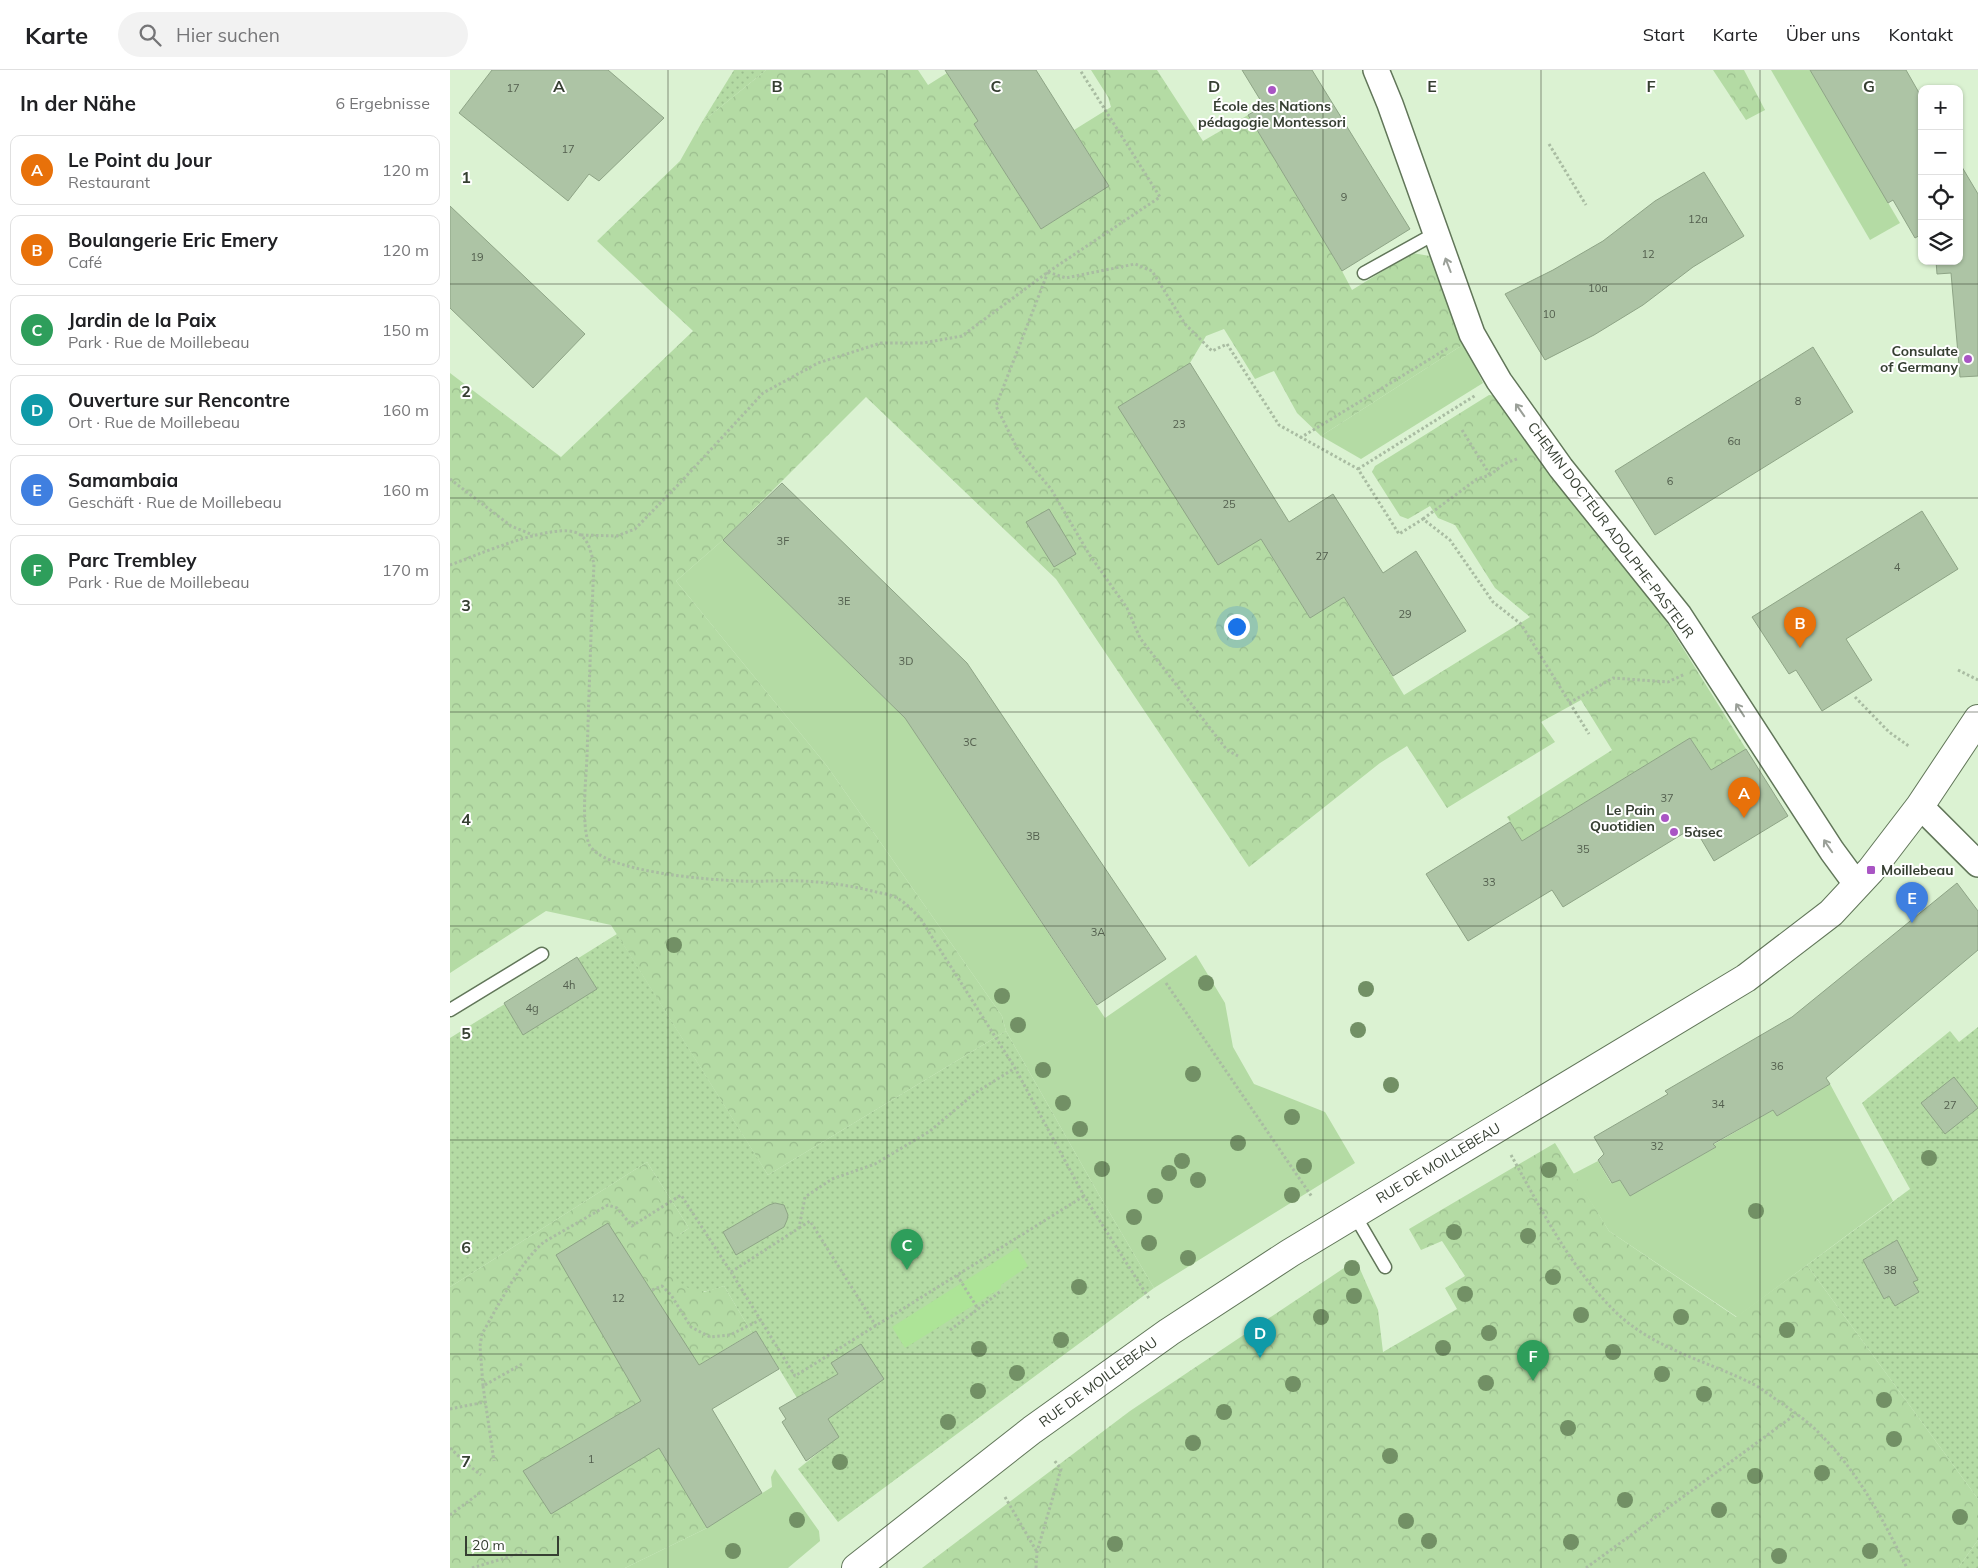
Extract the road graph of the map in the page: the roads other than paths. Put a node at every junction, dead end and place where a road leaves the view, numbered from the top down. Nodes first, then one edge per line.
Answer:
1 (1376, 70) edge
2 (1436, 233) junction
3 (1364, 273) dead end
4 (1978, 719) edge
5 (1920, 806) junction
6 (1978, 864) edge
7 (1857, 885) junction
8 (542, 954) dead end
9 (450, 1010) edge
10 (1354, 1214) junction
11 (1385, 1267) dead end
12 (856, 1568) edge

1 - 2 street, CHEMIN DOCTEUR ADOLPHE-PASTEUR
2 - 3 lane
7 -> 2 street, CHEMIN DOCTEUR ADOLPHE-PASTEUR
4 - 5 street, RUE DE MOILLEBEAU
5 - 6 street
5 - 7 street, RUE DE MOILLEBEAU
7 - 10 street, RUE DE MOILLEBEAU
8 - 9 lane
10 - 11 lane
10 - 12 street, RUE DE MOILLEBEAU

